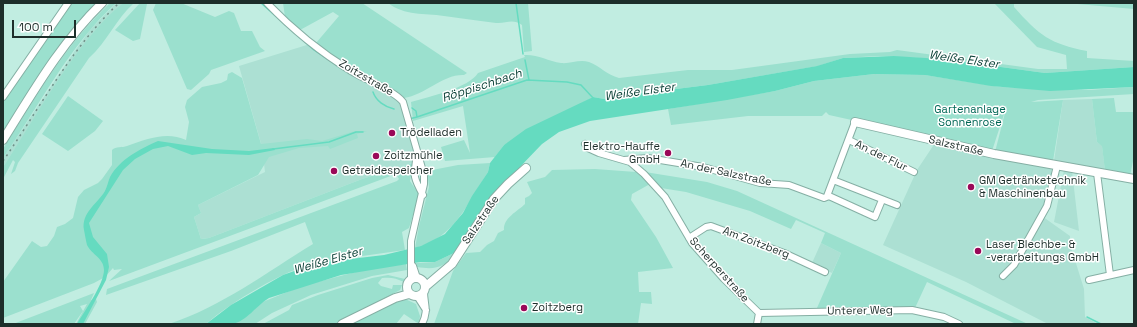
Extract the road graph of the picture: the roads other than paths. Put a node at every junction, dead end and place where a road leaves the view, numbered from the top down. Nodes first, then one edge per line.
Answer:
1 (68, 3) edge
2 (267, 3) edge
3 (100, 5) edge
4 (3, 97) edge
5 (855, 122) joint
6 (3, 140) edge
7 (849, 140) junction
8 (585, 144) dead end
9 (417, 154) junction
10 (624, 160) junction
11 (1057, 166) junction
12 (526, 168) dead end
13 (914, 172) dead end
14 (1097, 173) junction
15 (1134, 179) edge
16 (833, 180) junction
17 (423, 195) junction
18 (826, 196) junction
19 (882, 200) junction
20 (897, 206) dead end
21 (689, 238) junction
22 (1134, 270) edge
23 (825, 272) dead end
24 (1110, 275) junction
25 (1003, 276) dead end
26 (1089, 280) dead end
27 (416, 284) junction
28 (759, 313) junction
29 (342, 324) edge
30 (422, 324) edge
31 (757, 324) edge
32 (959, 324) edge

1 - 4 street
2 - 9 street, Zoitzstraße
3 - 6 main road
5 - 7 street
5 - 11 main road, Salzstraße
7 - 13 street, An der Flur
7 - 16 street
8 - 10 street, Scherperstraße
9 - 17 street, Zoitzstraße
9 - 17 street, Zoitzstraße
10 - 18 street, An der Salzstraße
10 - 21 street, Scherperstraße
11 - 14 main road, Salzstraße
11 - 25 street
12 - 27 main road, Salzstraße
14 - 15 main road, Salzstraße
14 - 24 street
16 - 18 street
16 - 19 street
17 - 27 street, Zoitzstraße
18 - 19 street, An der Salzstraße
19 - 20 street
21 - 23 street, Am Zoitzberg
21 - 28 street, Scherperstraße
22 - 24 street
24 - 26 street
27 - 29 main road, Salzstraße
27 - 30 street
28 - 31 street
28 - 32 street, Unterer Weg

